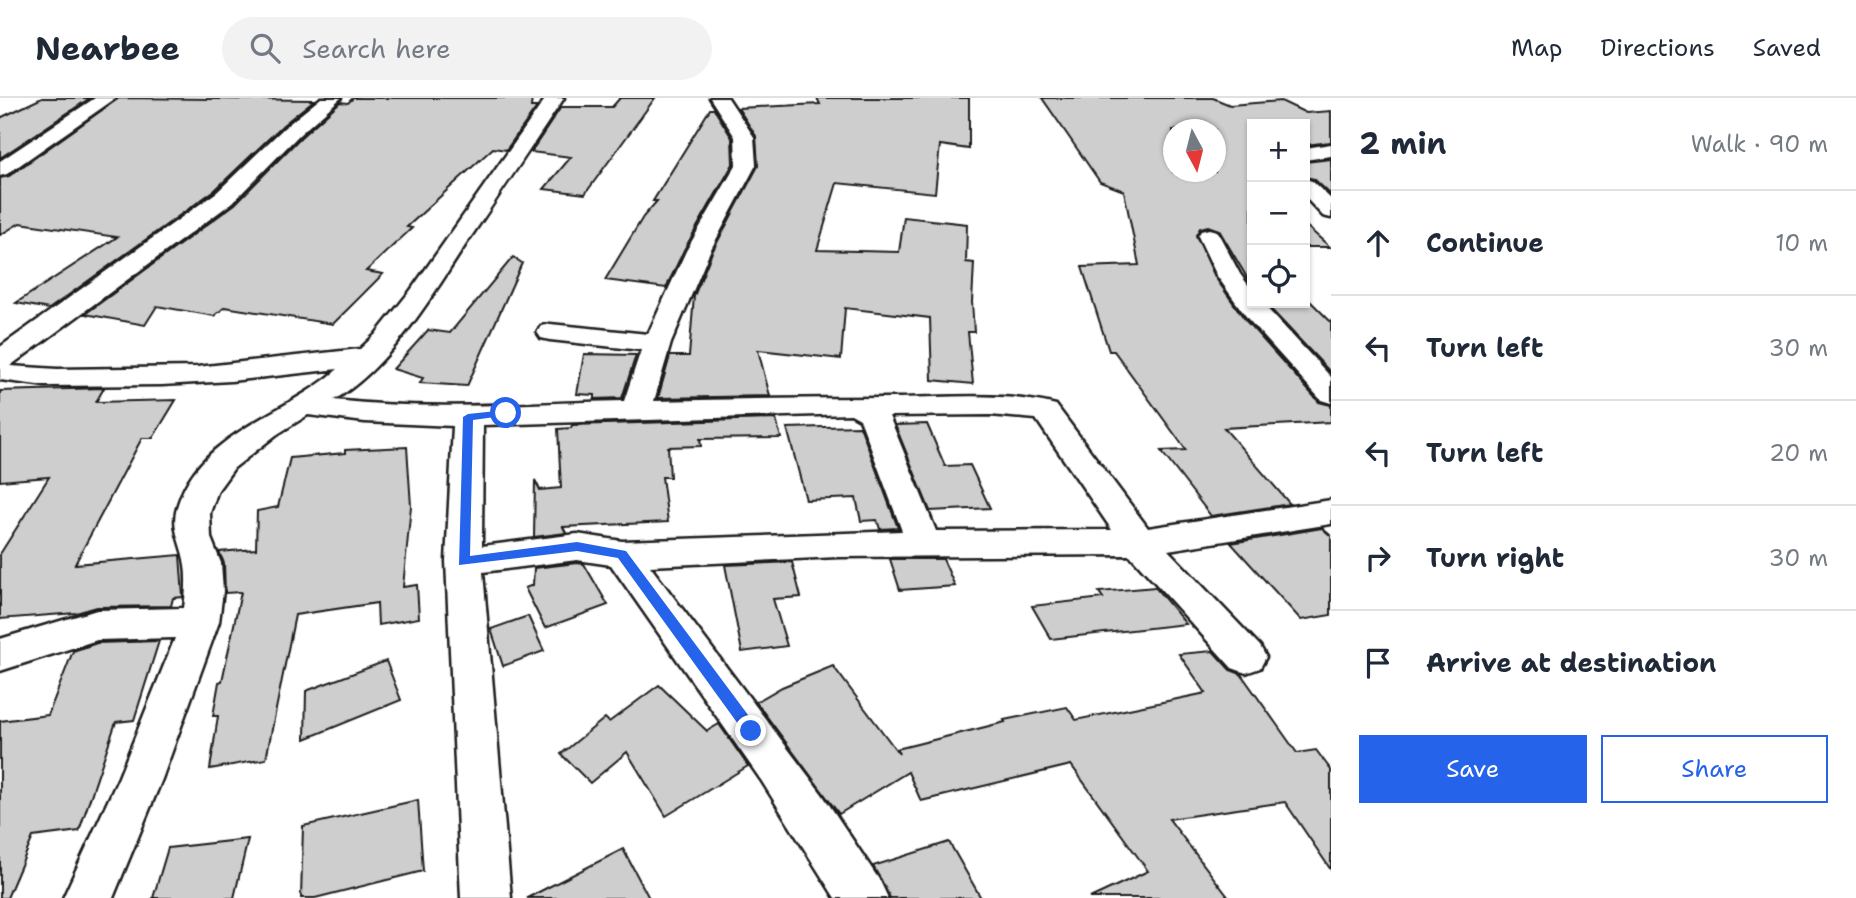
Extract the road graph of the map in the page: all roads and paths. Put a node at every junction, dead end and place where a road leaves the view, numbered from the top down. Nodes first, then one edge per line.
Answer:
1 (107, 98) edge
2 (332, 98) edge
3 (555, 98) edge
4 (719, 98) edge
5 (1331, 150) edge
6 (1310, 153) edge
7 (0, 170) edge
8 (1310, 190) edge
9 (1331, 211) edge
10 (1209, 236) dead end
11 (550, 332) dead end
12 (657, 343) junction
13 (370, 356) junction
14 (0, 360) edge
15 (0, 373) edge
16 (1331, 394) edge
17 (305, 406) junction
18 (865, 407) junction
19 (636, 410) junction
20 (468, 417) junction
21 (1331, 512) edge
22 (1139, 542) junction
23 (924, 543) junction
24 (622, 554) junction
25 (464, 561) junction
26 (200, 622) junction
27 (0, 655) edge
28 (1246, 657) dead end
29 (88, 898) edge
30 (486, 898) edge
31 (863, 898) edge

1 - 7 street
2 - 14 street
3 - 13 street
4 - 12 street
5 - 6 street
8 - 9 street
10 - 16 street
11 - 12 street
12 - 19 street
13 - 15 street
13 - 17 street
17 - 20 street
17 - 26 street
18 - 19 street
18 - 22 street
18 - 23 street
19 - 20 street
20 - 25 street
21 - 22 street
22 - 23 street
22 - 28 street
23 - 24 street
24 - 25 street
24 - 31 street
25 - 30 street
26 - 27 street
26 - 29 street

